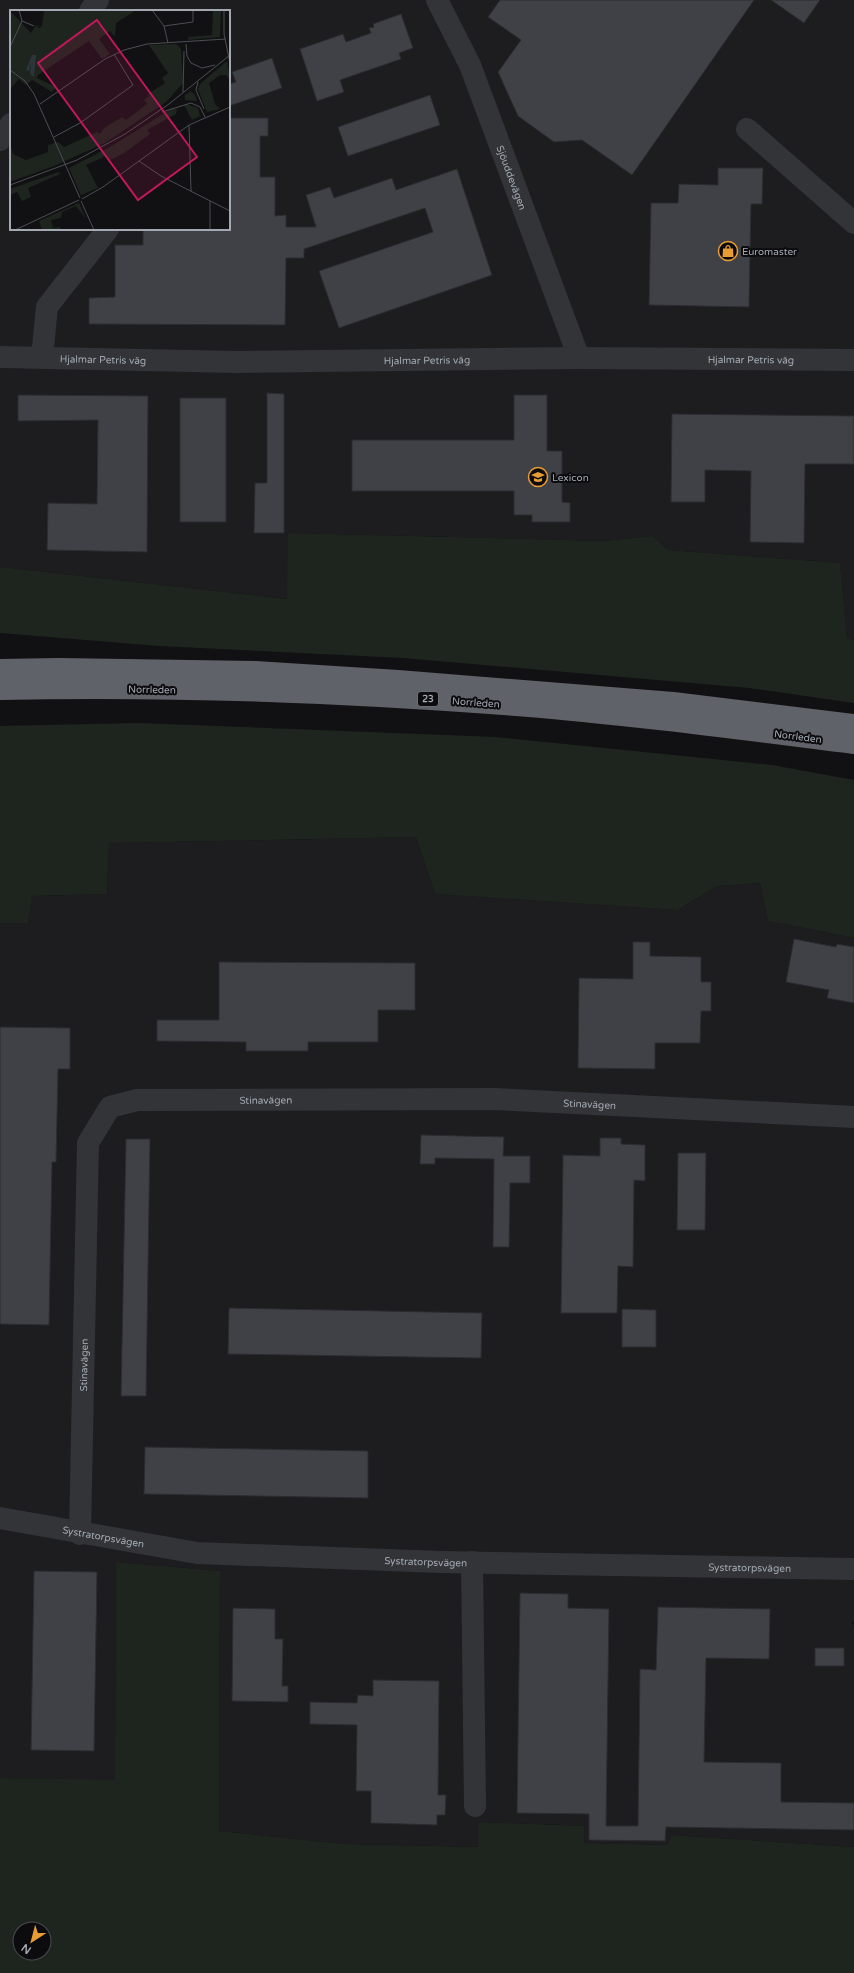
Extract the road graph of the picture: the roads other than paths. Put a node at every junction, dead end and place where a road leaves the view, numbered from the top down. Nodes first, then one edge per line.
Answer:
1 (98, 0) edge
2 (436, 0) edge
3 (91, 10) edge
4 (10, 125) edge
5 (747, 129) dead end
6 (0, 140) edge
7 (854, 223) edge
8 (107, 230) edge
9 (0, 356) edge
10 (42, 358) junction
11 (579, 358) junction
12 (854, 360) edge
13 (0, 657) edge
14 (59, 669) junction
15 (0, 670) edge
16 (0, 689) edge
17 (854, 725) edge
18 (854, 743) edge
19 (854, 1117) edge
20 (0, 1518) edge
21 (80, 1534) junction
22 (472, 1562) junction
23 (854, 1569) edge
24 (475, 1806) dead end

1 - 3 street
2 - 11 street, Sjöuddevägen
4 - 6 street
5 - 7 street
8 - 10 street
9 - 10 street, Hjalmar Petris väg
10 - 11 street, Hjalmar Petris väg
11 - 12 street, Hjalmar Petris väg
13 - 14 highway
14 - 15 highway, Norrleden / 23
14 - 17 highway, Norrleden / 23
16 - 18 highway, Norrleden / 23
19 - 21 street, Stinavägen
20 - 21 street, Systratorpsvägen
21 - 22 street, Systratorpsvägen
22 - 23 street, Systratorpsvägen
22 - 24 street

